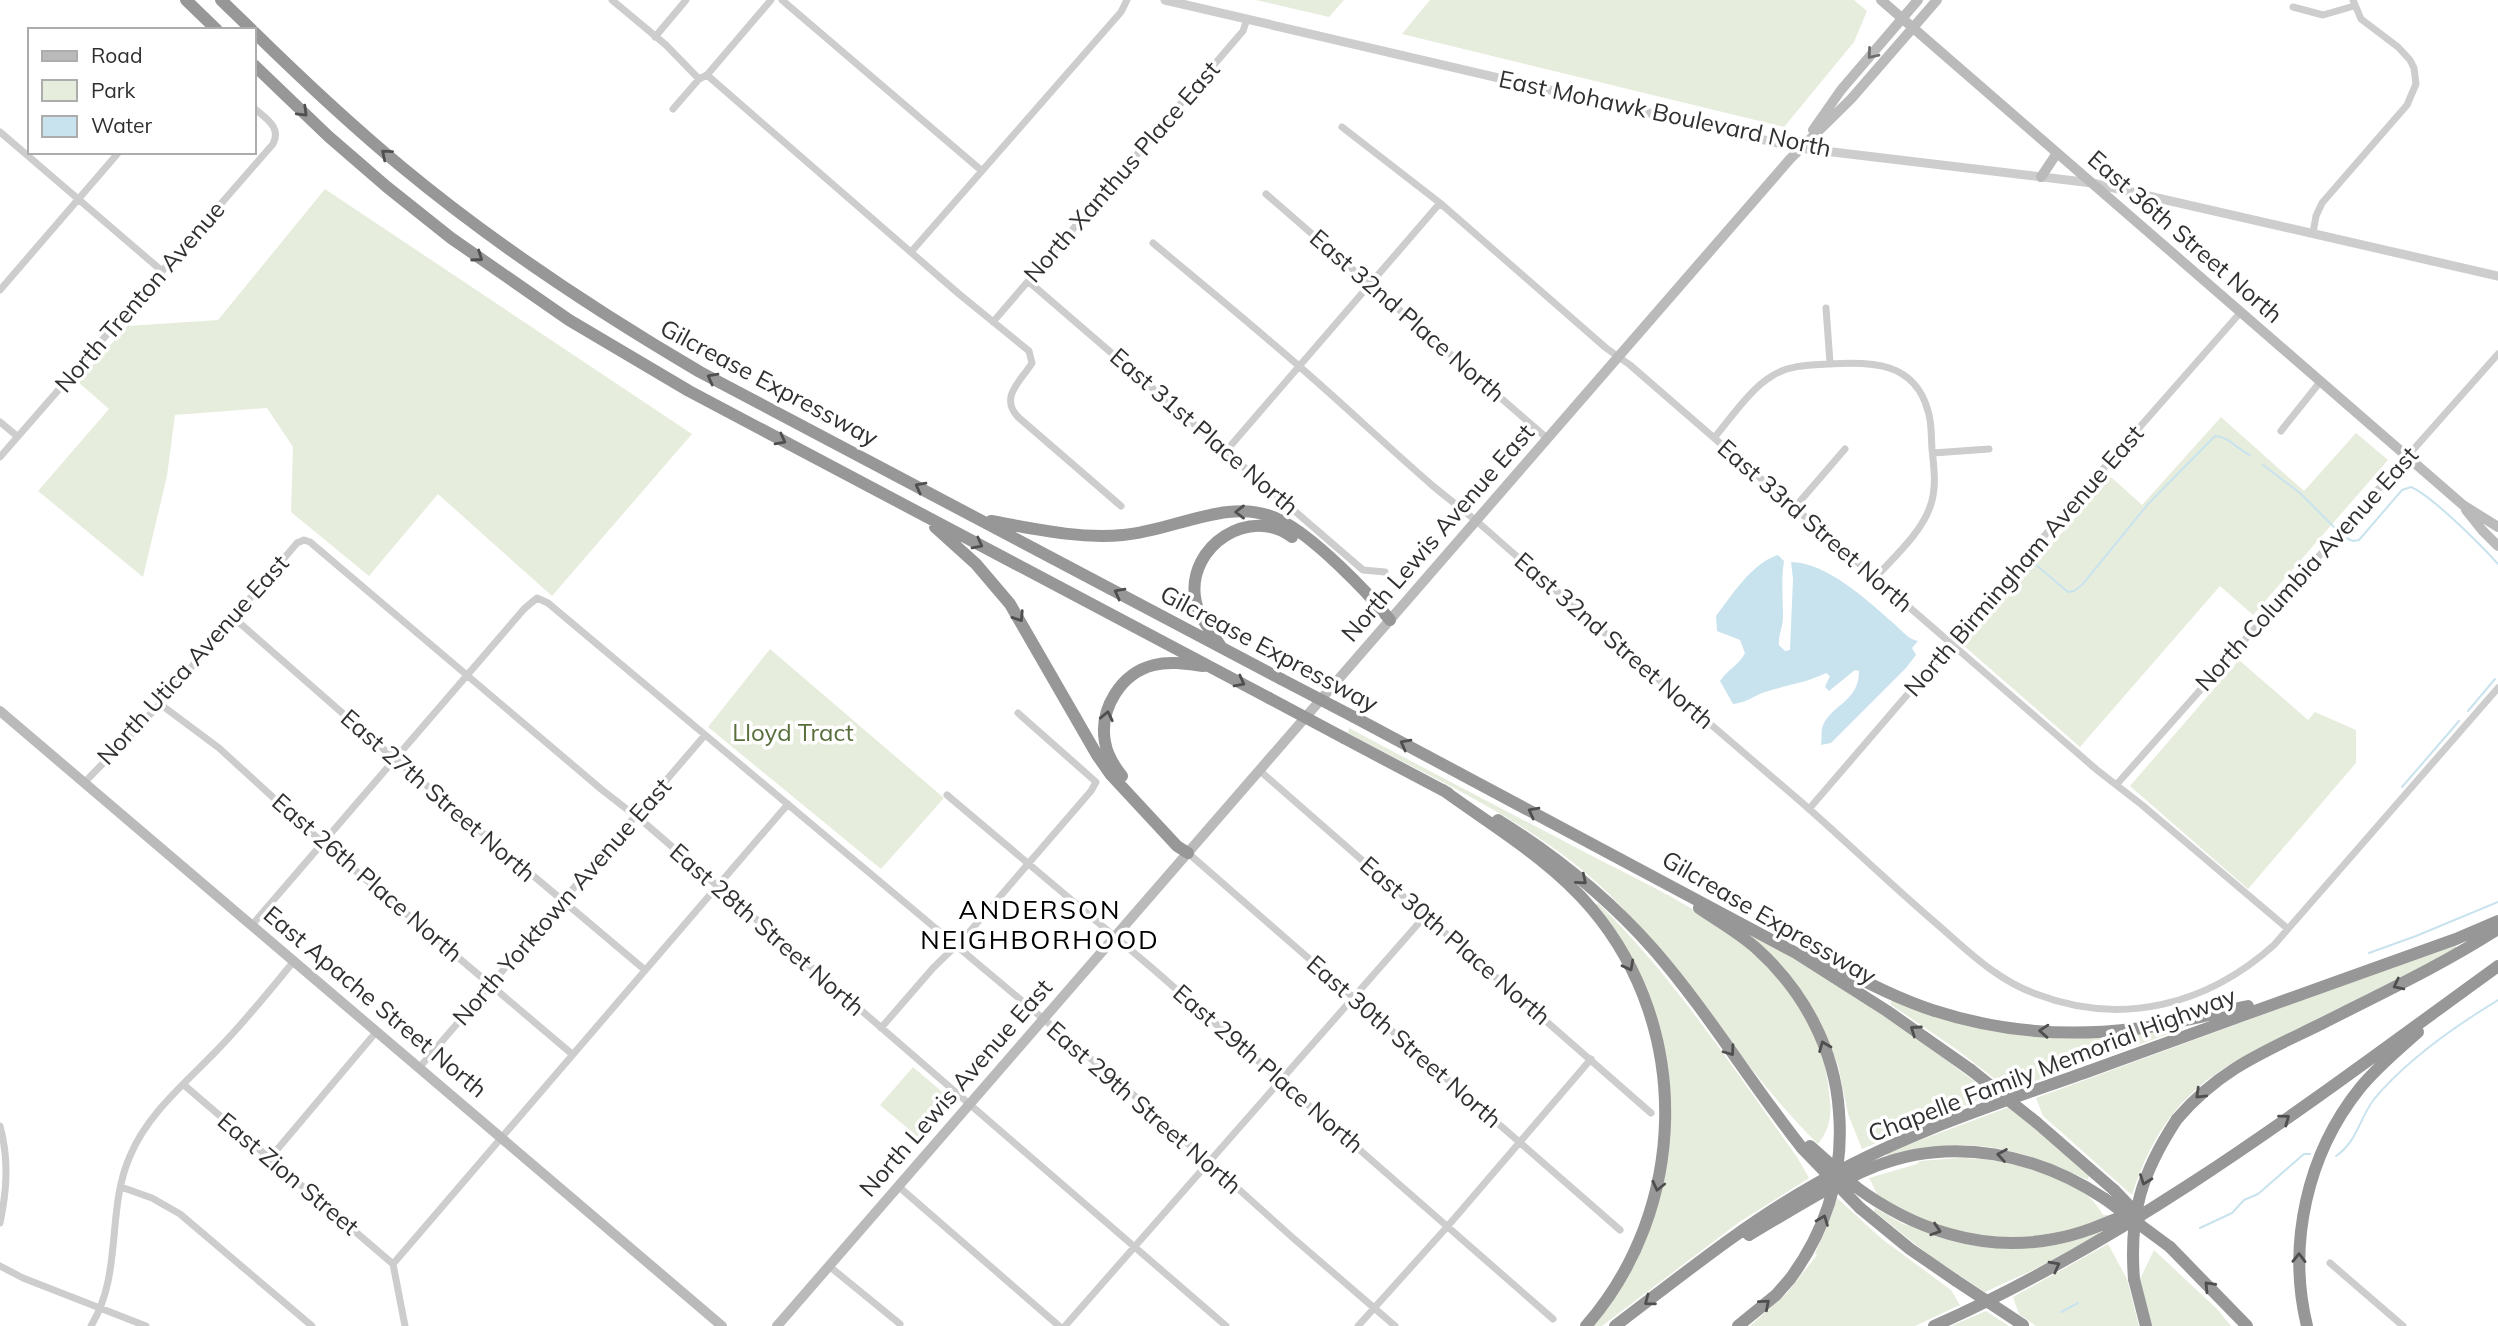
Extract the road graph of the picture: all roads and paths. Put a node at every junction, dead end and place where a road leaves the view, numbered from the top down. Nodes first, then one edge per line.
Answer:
1 (186, 0) edge
2 (224, 0) edge
3 (612, 0) edge
4 (686, 0) edge
5 (771, 0) edge
6 (782, 0) edge
7 (1127, 0) edge
8 (1165, 0) edge
9 (1881, 0) edge
10 (1918, 0) edge
11 (1937, 0) edge
12 (2353, 3) edge
13 (2293, 7) dead end
14 (1902, 18) junction
15 (1247, 19) junction
16 (1913, 27) junction
17 (215, 28) edge
18 (250, 28) edge
19 (256, 34) edge
20 (655, 37) junction
21 (256, 67) edge
22 (707, 75) junction
23 (699, 79) junction
24 (673, 109) dead end
25 (256, 110) edge
26 (1342, 127) dead end
27 (0, 132) edge
28 (1799, 148) junction
29 (2057, 153) junction
30 (117, 154) edge
31 (982, 171) junction
32 (2041, 177) junction
33 (2092, 183) junction
34 (1266, 194) dead end
35 (78, 198) junction
36 (1440, 202) junction
37 (2313, 233) junction
38 (1153, 243) dead end
39 (911, 252) junction
40 (162, 271) junction
41 (2498, 276) edge
42 (1028, 281) junction
43 (1369, 284) junction
44 (0, 290) edge
45 (1826, 308) dead end
46 (2240, 313) junction
47 (993, 322) junction
48 (2498, 354) edge
49 (1619, 357) junction
50 (1830, 363) junction
51 (1298, 366) junction
52 (2320, 382) junction
53 (0, 422) edge
54 (2281, 431) dead end
55 (18, 436) junction
56 (1714, 438) junction
57 (1548, 439) junction
58 (1845, 449) dead end
59 (1989, 449) dead end
60 (1226, 451) junction
61 (1933, 453) junction
62 (0, 457) edge
63 (2407, 457) junction
64 (2463, 505) junction
65 (1121, 506) dead end
66 (1795, 507) junction
67 (918, 512) junction
68 (980, 519) junction
69 (1476, 521) junction
70 (2498, 527) edge
71 (304, 540) joint
72 (2498, 546) edge
73 (1385, 572) dead end
74 (1875, 578) junction
75 (234, 618) junction
76 (1390, 620) junction
77 (1952, 643) junction
78 (1222, 648) junction
79 (1210, 667) junction
80 (468, 675) junction
81 (2498, 688) edge
82 (160, 704) junction
83 (0, 711) edge
84 (1018, 713) dead end
85 (705, 735) junction
86 (396, 759) junction
87 (1259, 770) junction
88 (84, 783) junction
89 (2117, 784) junction
90 (1443, 790) junction
91 (947, 795) dead end
92 (788, 804) junction
93 (1809, 809) junction
94 (636, 817) junction
95 (324, 843) junction
96 (1188, 853) junction
97 (1028, 864) junction
98 (1637, 866) junction
99 (716, 886) junction
100 (1677, 888) junction
101 (563, 902) junction
102 (1425, 916) junction
103 (2498, 921) edge
104 (252, 925) junction
105 (2287, 928) junction
106 (2498, 929) edge
107 (1115, 937) junction
108 (954, 946) junction
109 (294, 961) junction
110 (2498, 966) edge
111 (645, 970) junction
112 (491, 984) junction
113 (2462, 992) junction
114 (2300, 995) junction
115 (1354, 998) junction
116 (1043, 1020) junction
117 (881, 1028) junction
118 (377, 1031) junction
119 (572, 1054) junction
120 (1591, 1059) junction
121 (419, 1068) junction
122 (1281, 1080) junction
123 (184, 1085) junction
124 (970, 1103) junction
125 (1651, 1113) dead end
126 (0, 1126) edge
127 (501, 1137) junction
128 (1519, 1142) junction
129 (1804, 1146) junction
130 (270, 1158) junction
131 (1209, 1163) junction
132 (898, 1186) junction
133 (121, 1187) junction
134 (2168, 1199) junction
135 (0, 1223) edge
136 (1447, 1227) junction
137 (1620, 1230) dead end
138 (1135, 1247) junction
139 (2170, 1247) junction
140 (2330, 1263) dead end
141 (393, 1264) junction
142 (0, 1266) edge
143 (829, 1266) junction
144 (1682, 1275) junction
145 (101, 1308) junction
146 (1374, 1308) junction
147 (1553, 1320) dead end
148 (900, 1324) dead end
149 (91, 1326) edge
150 (146, 1326) edge
151 (312, 1326) edge
152 (405, 1326) edge
153 (722, 1326) edge
154 (777, 1326) edge
155 (1059, 1326) edge
156 (1066, 1326) edge
157 (1226, 1326) edge
158 (1358, 1326) edge
159 (1395, 1326) edge
160 (1586, 1326) edge
161 (1615, 1326) edge
162 (1738, 1326) edge
163 (1934, 1326) edge
164 (2024, 1326) edge
165 (2146, 1326) edge
166 (2247, 1326) edge
167 (2307, 1326) edge
168 (2403, 1326) edge

1 - 17 highway
2 - 18 highway, Gilcrease Expressway
3 - 20 street
4 - 20 street
5 - 22 street
6 - 31 street
7 - 31 street
8 - 15 street, East Mohawk Boulevard North
9 - 14 main road, East 36th Street North
10 - 14 main road, North Lewis Avenue East
11 - 16 main road, North Lewis Avenue East
12 - 13 street
12 - 37 street
14 - 16 main road, East 36th Street North
14 -> 28 main road, North Lewis Avenue East
15 - 28 street, East Mohawk Boulevard North
15 - 42 street, North Xanthus Place East
16 - 28 main road, North Lewis Avenue East
16 - 29 main road, East 36th Street North
68 -> 19 highway, Gilcrease Expressway
20 - 23 street
21 -> 67 highway, Gilcrease Expressway
22 - 23 street
22 - 39 street
23 - 24 street
25 - 40 street, North Trenton Avenue
26 - 36 street, East 33rd Street North
27 - 35 street
28 - 32 street, East Mohawk Boulevard North
28 - 49 main road, North Lewis Avenue East
29 - 32 main road
29 - 33 main road, East 36th Street North
30 - 35 street
31 - 39 street
32 - 33 street, East Mohawk Boulevard North
33 - 37 street, East Mohawk Boulevard North
33 - 46 main road, East 36th Street North
34 - 43 street, East 32nd Place North
35 - 40 street
35 - 44 street
36 - 43 street
36 - 49 street, East 33rd Street North
37 - 41 street, East Mohawk Boulevard North
38 - 51 street, East 32nd Street North
39 - 47 street
40 - 55 street, North Trenton Avenue
42 - 47 street, North Xanthus Place East
42 - 60 street, East 31st Place North
43 - 51 street
43 - 57 street, East 32nd Place North
45 - 50 street
46 - 52 main road, East 36th Street North
46 - 77 street, North Birmingham Avenue East
47 - 65 street
48 - 63 street, North Columbia Avenue East
49 - 56 street, East 33rd Street North
49 - 57 main road, North Lewis Avenue East
50 - 56 street
50 - 61 street
51 - 60 street
51 - 69 street, East 32nd Street North
52 - 54 street
52 - 63 main road, East 36th Street North
53 - 55 street
55 - 62 street, North Trenton Avenue
56 - 66 street, East 33rd Street North
57 - 69 main road, North Lewis Avenue East
58 - 66 street
59 - 61 street
60 - 73 street, East 31st Place North
61 - 74 street
63 - 64 main road, East 36th Street North
63 - 89 street, North Columbia Avenue East
64 - 70 main road, East 36th Street North
64 - 72 main road, East 36th Street North
66 - 74 street, East 33rd Street North
67 -> 79 highway, Gilcrease Expressway
67 -> 96 highway
76 -> 68 highway
78 -> 68 highway, Gilcrease Expressway
69 - 76 main road, North Lewis Avenue East
69 - 93 street, East 32nd Street North
71 - 75 street, North Utica Avenue East
71 - 80 street, East 28th Street North
74 - 77 street, East 33rd Street North
75 - 82 street, North Utica Avenue East
75 - 86 street, East 27th Street North
76 - 78 highway
76 - 87 main road, North Lewis Avenue East
77 - 89 street, East 33rd Street North
77 - 93 street, North Birmingham Avenue East
98 -> 78 highway, Gilcrease Expressway, bridge
79 -> 90 highway, Gilcrease Expressway, bridge
96 -> 79 highway
80 - 85 street, East 29th Street North
80 - 86 street
80 - 94 street, East 28th Street North
81 - 105 street, East 32nd Street North
82 - 88 street, North Utica Avenue East
82 - 95 street, East 26th Place North
83 - 88 main road, East Apache Street North
84 - 97 street
85 - 92 street, East 29th Street North
85 - 94 street, North Yorktown Avenue East
86 - 95 street
86 - 101 street, East 27th Street North
87 - 96 main road, North Lewis Avenue East
87 - 102 street, East 30th Place North
88 - 104 main road, East Apache Street North
89 - 105 street, East 33rd Street North
90 -> 129 highway, Gilcrease Expressway
90 -> 160 highway
91 - 97 street, East 29th Place North
92 - 99 street
92 - 108 street, East 29th Street North
93 - 105 street, East 32nd Street North
94 - 99 street, East 28th Street North
94 - 101 street, North Yorktown Avenue East
95 - 104 street
95 - 112 street, East 26th Place North
96 - 107 main road, North Lewis Avenue East
96 - 115 street, East 30th Street North
97 - 107 street, East 29th Place North
97 - 108 street
98 - 100 highway, Gilcrease Expressway
162 -> 98 highway, bridge
99 - 111 street
99 - 117 street, East 28th Street North
114 -> 100 highway
139 -> 100 highway, Gilcrease Expressway, bridge
101 - 111 street, East 27th Street North
101 - 112 street, North Yorktown Avenue East
102 - 115 street
102 - 120 street, East 30th Place North
103 - 114 highway, Chapelle Family Memorial Highway
104 - 109 main road, East Apache Street North
106 -> 165 highway, bridge
107 - 116 main road, North Lewis Avenue East
107 - 122 street, East 29th Place North
108 - 116 street, East 29th Street North
108 - 117 street
109 - 118 main road, East Apache Street North
109 - 123 street
110 - 113 highway
111 - 119 street
112 - 119 street, East 26th Place North
112 - 121 street, North Yorktown Avenue East
134 -> 113 highway
167 -> 113 highway
114 - 144 highway, Chapelle Family Memorial Highway
115 - 122 street
115 - 128 street, East 30th Street North
116 - 124 main road, North Lewis Avenue East
116 - 131 street, East 29th Street North
117 - 124 street, East 28th Street North
118 - 121 main road, East Apache Street North
118 - 130 street
119 - 127 street
120 - 125 street, East 30th Place North
120 - 128 street
121 - 127 main road, East Apache Street North
122 - 131 street
122 - 136 street, East 29th Place North
123 - 130 street, East Zion Street
123 - 133 street
124 - 132 main road, North Lewis Avenue East
124 - 138 street, East 28th Street North
126 - 135 street
127 - 141 street
127 - 153 main road, East Apache Street North
128 - 136 street
128 - 137 street, East 30th Street North
129 -> 134 highway, bridge
129 - 164 highway, bridge
130 - 141 street, East Zion Street
131 - 138 street
131 - 146 street, East 29th Street North
132 - 143 main road, North Lewis Avenue East
132 - 155 street
133 - 145 street
133 - 151 street
163 -> 134 highway
136 - 146 street
136 - 147 street, East 29th Place North
138 - 156 street
138 - 157 street, East 28th Street North
139 -> 144 highway, bridge
166 -> 139 highway, Gilcrease Expressway
140 - 168 street
141 - 152 street
142 - 145 street
143 - 148 street
143 - 154 main road, North Lewis Avenue East
144 -> 161 highway, Chapelle Family Memorial Highway
145 - 149 street
145 - 150 street
146 - 158 street
146 - 159 street, East 29th Street North

